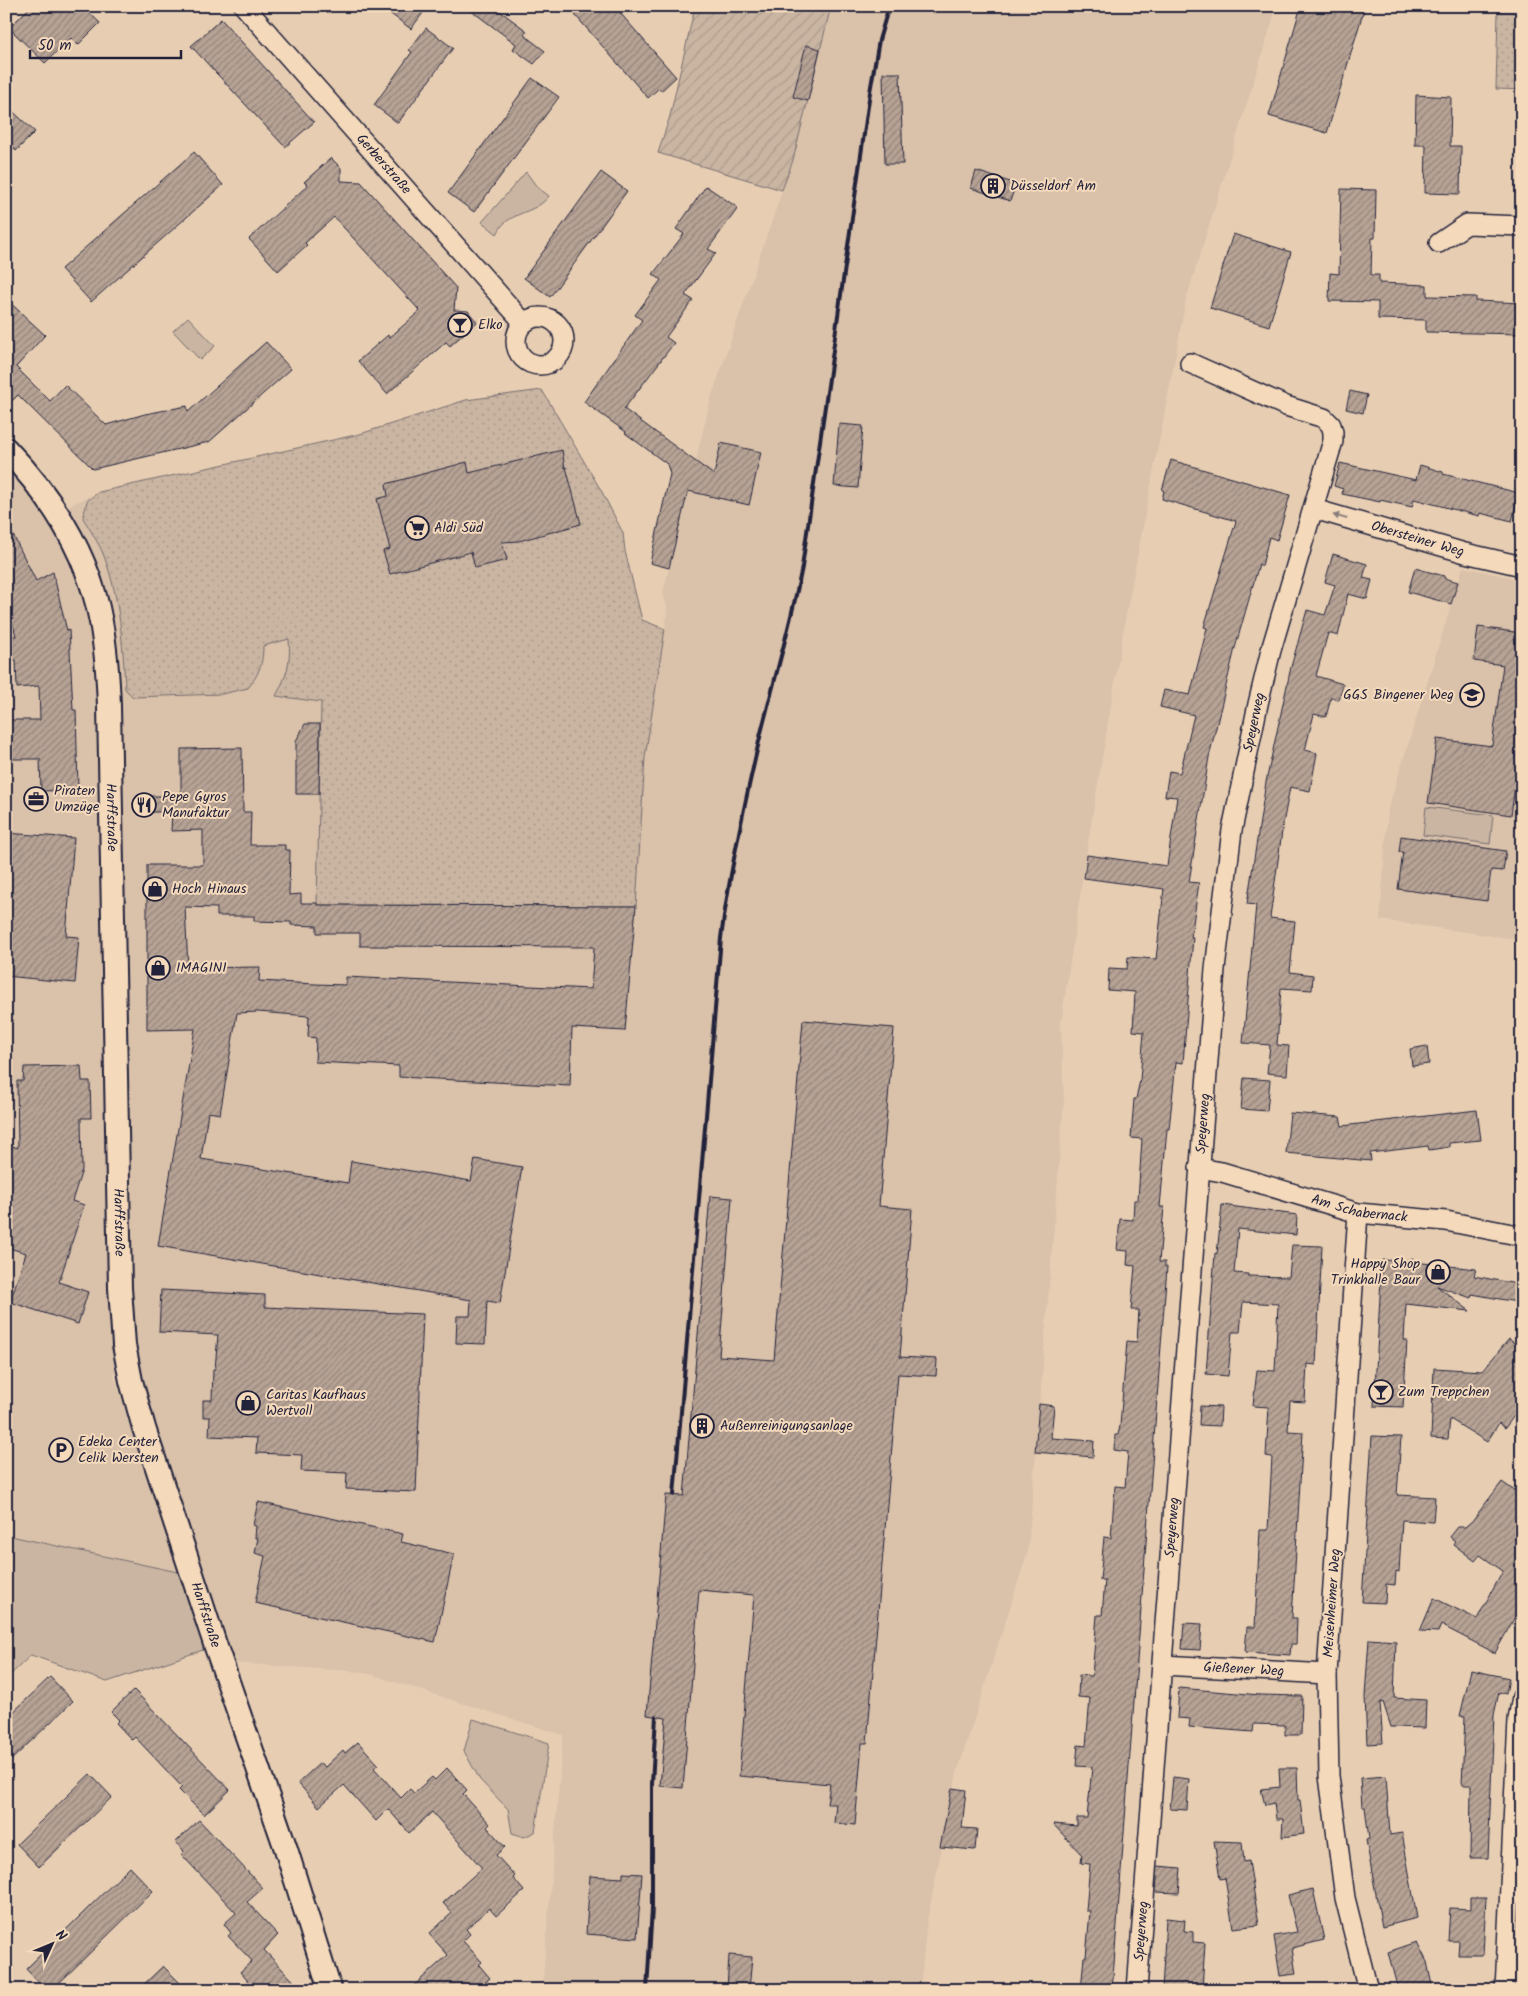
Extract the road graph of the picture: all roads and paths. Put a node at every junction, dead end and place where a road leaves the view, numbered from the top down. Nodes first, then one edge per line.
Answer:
1 (244, 6) edge
2 (1522, 226) edge
3 (1439, 243) dead end
4 (524, 322) dead end
5 (1190, 363) dead end
6 (6, 449) edge
7 (1314, 509) junction
8 (1522, 566) edge
9 (1199, 1168) junction
10 (1358, 1214) junction
11 (1522, 1236) edge
12 (1162, 1666) junction
13 (1327, 1674) junction
14 (1522, 1697) edge
15 (1517, 1865) edge
16 (330, 1990) edge
17 (1137, 1990) edge
18 (1368, 1990) edge
19 (1505, 1990) edge

1 - 4 street, Gerberstraße
2 - 3 street
5 - 7 street, Speyerweg
6 - 16 street, Harffstraße
8 -> 7 street, Obersteiner Weg
7 - 9 street, Speyerweg
9 - 10 street, Am Schabernack
9 - 12 street, Speyerweg
10 - 11 street, Am Schabernack
10 - 13 street, Meisenheimer Weg
12 - 13 street, Gießener Weg
12 - 17 street, Speyerweg
13 - 18 street, Meisenheimer Weg
14 - 15 street
15 - 19 street

